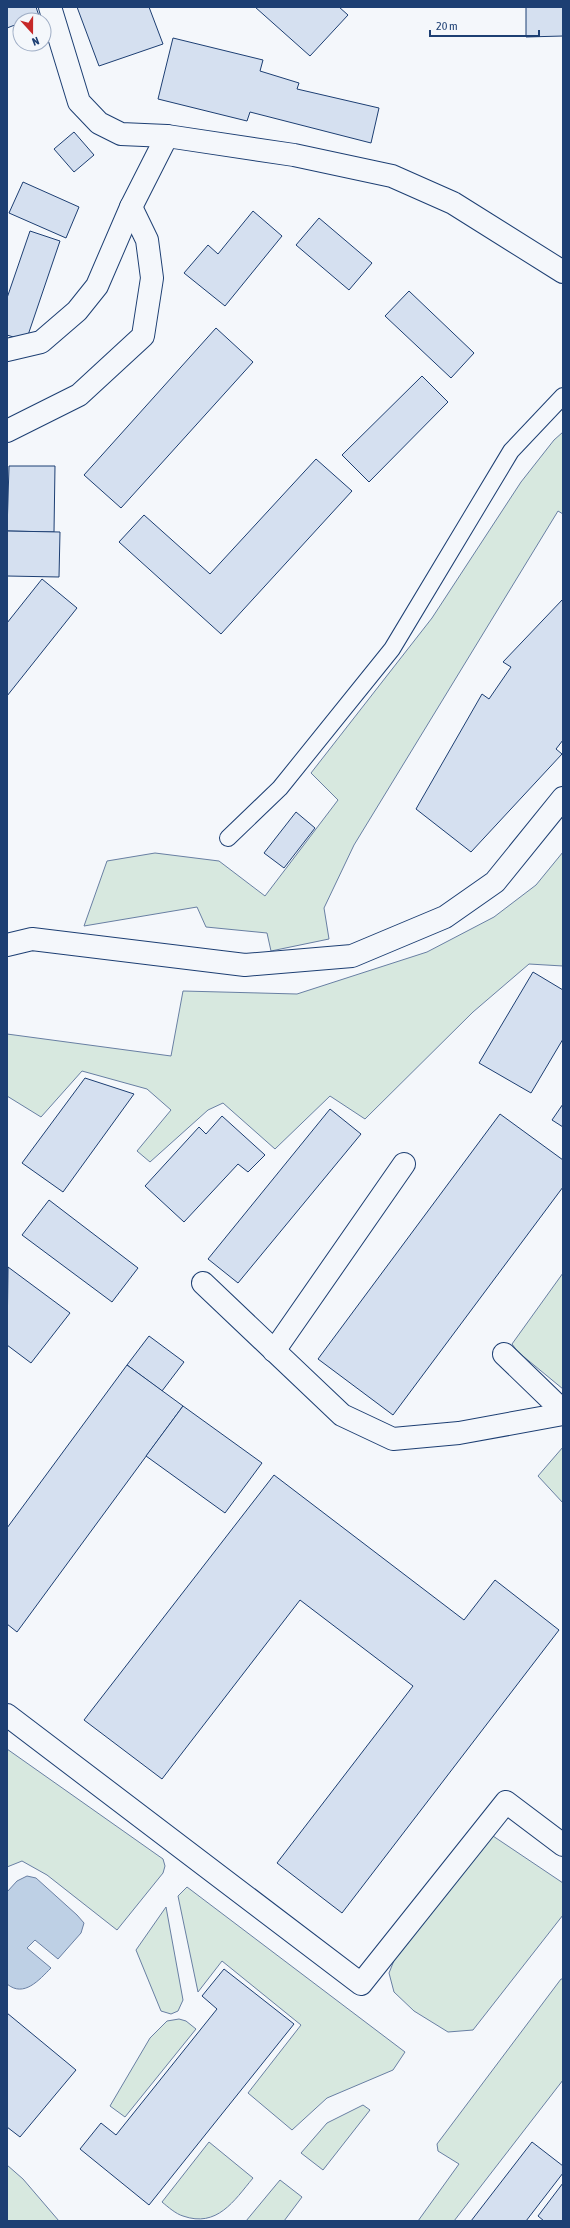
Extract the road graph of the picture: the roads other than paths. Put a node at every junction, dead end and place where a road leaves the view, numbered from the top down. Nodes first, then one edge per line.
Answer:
1 (50, 7) edge
2 (167, 136) junction
3 (131, 207) junction
4 (563, 272) edge
5 (7, 350) edge
6 (563, 396) edge
7 (7, 431) edge
8 (563, 798) edge
9 (228, 838) dead end
10 (7, 945) edge
11 (404, 1164) dead end
12 (203, 1283) dead end
13 (274, 1351) junction
14 (504, 1354) dead end
15 (563, 1411) edge
16 (563, 1414) edge
17 (7, 1715) edge
18 (563, 1845) edge

1 - 2 street
2 - 3 street
2 - 4 street
3 - 5 street
3 - 7 street
6 - 9 lane
8 - 10 street
11 - 13 street
12 - 13 street
13 - 16 street
14 - 15 street
17 - 18 street

